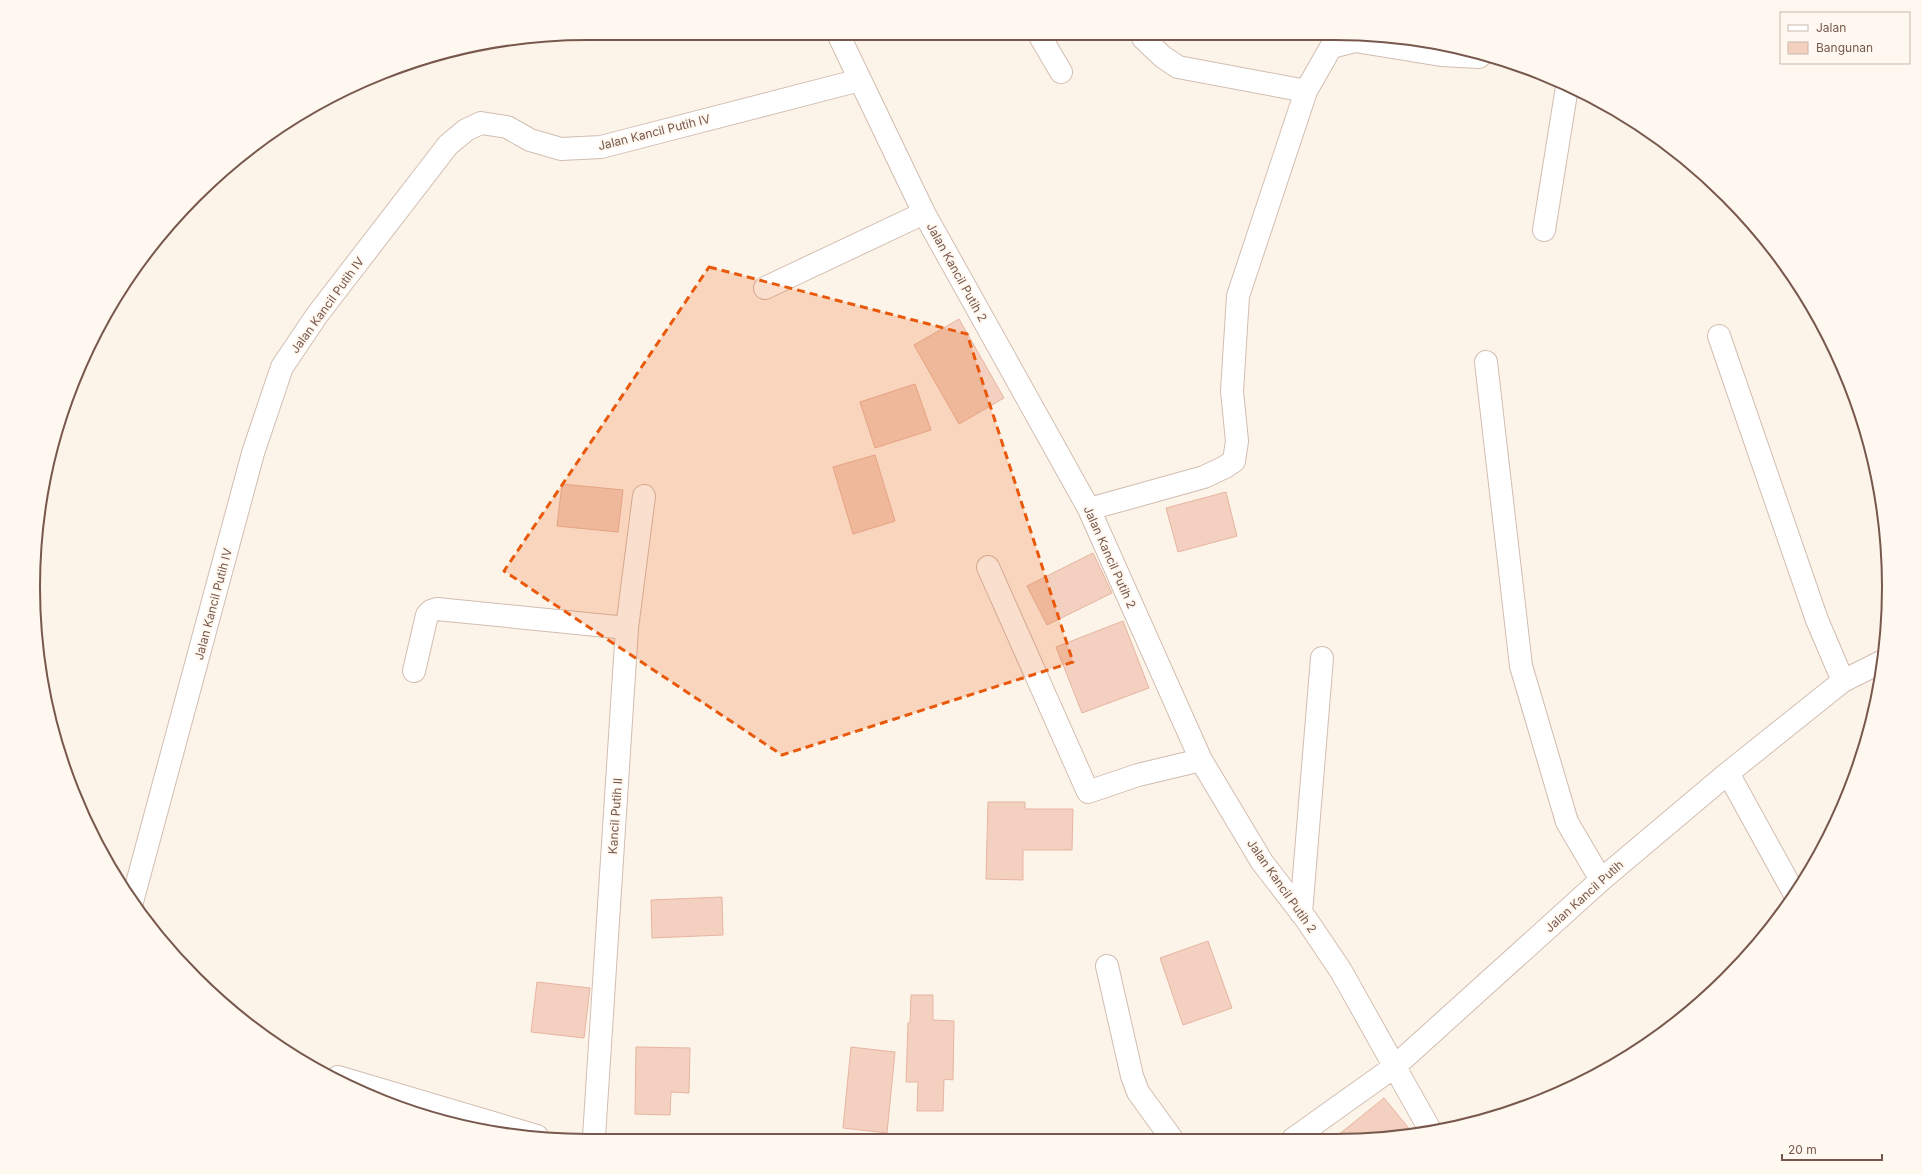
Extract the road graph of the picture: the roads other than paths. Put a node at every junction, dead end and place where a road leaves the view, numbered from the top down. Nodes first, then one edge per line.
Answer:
1 (841, 40) edge
2 (1043, 40) edge
3 (1145, 40) edge
4 (1465, 56) edge
5 (1061, 72) dead end
6 (860, 80) junction
7 (1306, 91) junction
8 (1566, 91) edge
9 (924, 213) junction
10 (1544, 230) dead end
11 (764, 288) dead end
12 (1719, 336) dead end
13 (1486, 362) dead end
14 (644, 496) dead end
15 (1089, 509) junction
16 (988, 567) dead end
17 (627, 628) junction
18 (1322, 658) dead end
19 (1876, 665) edge
20 (414, 671) dead end
21 (1843, 681) junction
22 (1201, 760) junction
23 (1728, 773) junction
24 (1601, 880) junction
25 (1792, 889) edge
26 (134, 894) edge
27 (1301, 913) junction
28 (1107, 966) dead end
29 (1394, 1068) junction
30 (360, 1085) edge
31 (1427, 1125) edge
32 (509, 1128) edge
33 (594, 1134) edge
34 (1168, 1134) edge
35 (1301, 1134) edge

1 - 6 street, Jalan Kancil Putih 2
2 - 5 street
3 - 7 street
4 - 7 street
6 - 9 street, Jalan Kancil Putih 2
6 - 26 street, Jalan Kancil Putih IV
7 - 15 street
8 - 10 street
9 - 11 street
9 - 15 street, Jalan Kancil Putih 2
12 - 21 street
13 - 24 street
14 - 17 street, Kancil Putih II
15 - 22 street, Jalan Kancil Putih 2
16 - 22 street
17 - 20 street
17 - 33 street, Kancil Putih II
18 - 27 street
19 - 21 street, Jalan Kancil Putih
21 - 23 street, Jalan Kancil Putih
22 - 27 street, Jalan Kancil Putih 2
23 - 24 street, Jalan Kancil Putih
23 - 25 street
24 - 29 street, Jalan Kancil Putih
27 - 29 street, Jalan Kancil Putih 2
28 - 34 street
29 - 31 street, Jalan Kancil Putih 2
29 - 35 street, Jalan Kancil Putih
30 - 32 street

